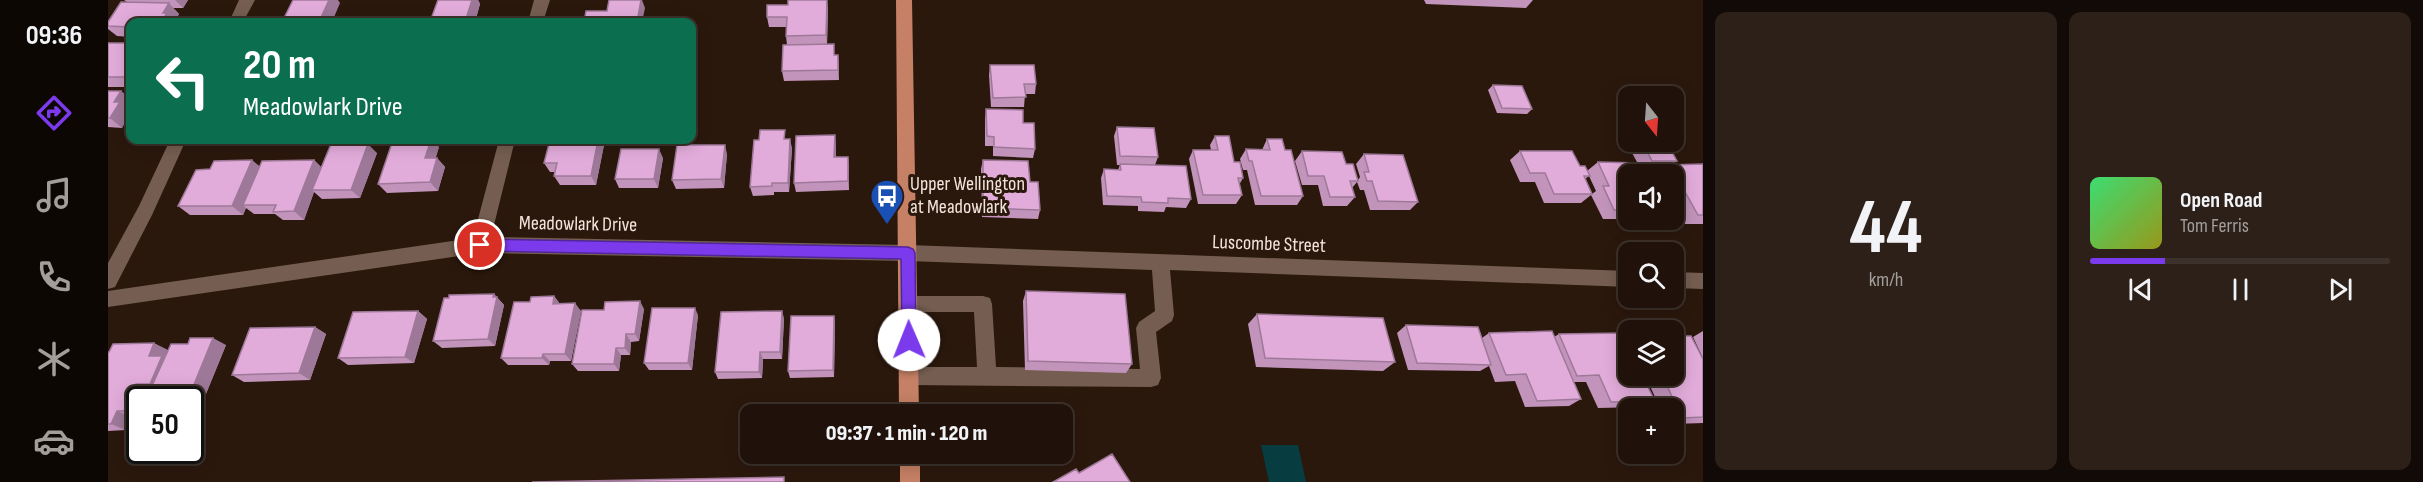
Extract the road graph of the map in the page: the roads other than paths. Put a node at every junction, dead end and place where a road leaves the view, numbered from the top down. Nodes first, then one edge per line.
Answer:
1 (247, 0) edge
2 (542, 0) edge
3 (903, 0) edge
4 (238, 18) edge
5 (537, 18) edge
6 (176, 144) edge
7 (506, 144) edge
8 (480, 245) junction
9 (908, 253) junction
10 (1160, 262) junction
11 (1618, 279) edge
12 (1684, 280) edge
13 (108, 281) edge
14 (1703, 281) edge
15 (108, 299) edge
16 (908, 304) junction
17 (910, 376) junction
18 (987, 377) junction
19 (909, 404) edge
20 (910, 464) edge
21 (910, 482) edge

1 - 4 street
2 - 5 street
3 - 9 main road
6 - 13 street
7 - 8 street
8 - 9 street, Meadowlark Drive
8 - 15 street, Meadowlark Drive
9 - 10 street, Luscombe Street
9 - 16 main road
10 - 11 street, Luscombe Street
10 - 18 street
12 - 14 street
16 - 17 main road
16 - 18 street
17 - 18 street
17 - 19 main road
20 - 21 main road

